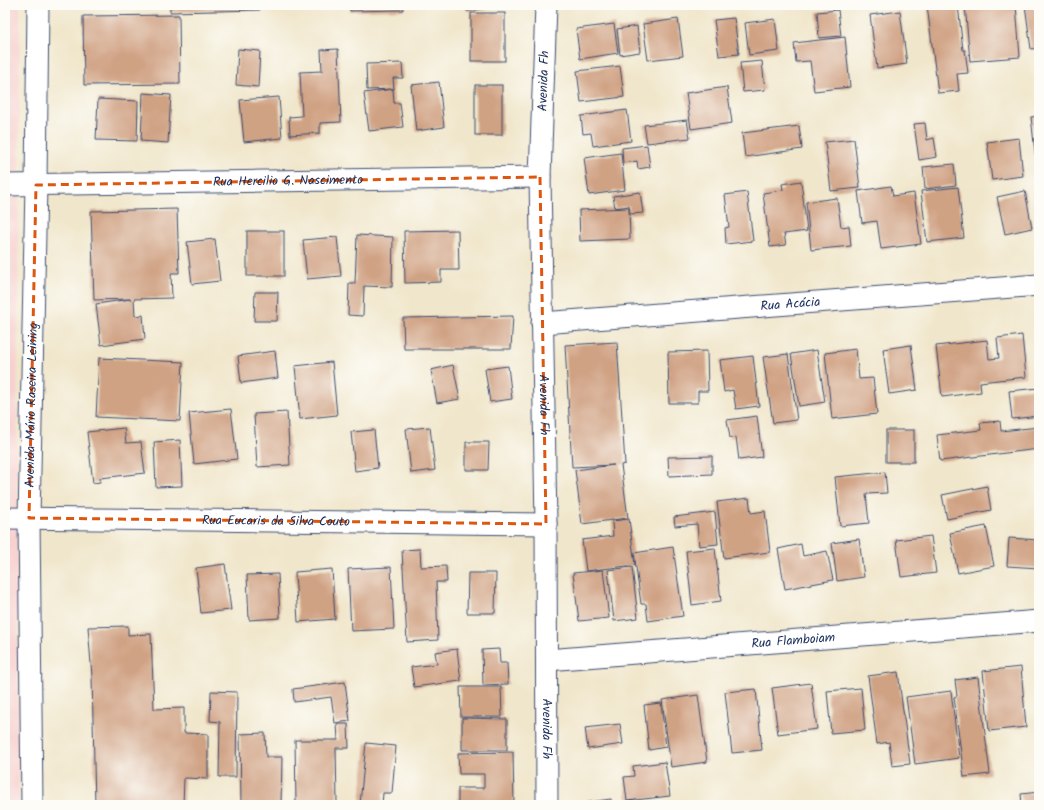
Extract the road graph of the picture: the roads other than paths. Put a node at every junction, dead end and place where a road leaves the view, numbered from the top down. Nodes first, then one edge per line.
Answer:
1 (38, 5) edge
2 (546, 5) edge
3 (540, 177) junction
4 (36, 184) junction
5 (5, 185) edge
6 (1039, 285) edge
7 (542, 323) junction
8 (5, 518) edge
9 (29, 518) junction
10 (546, 524) junction
11 (1039, 621) edge
12 (547, 660) junction
13 (32, 805) edge
14 (547, 805) edge

1 - 4 street, Avenida Mário Raseira Leining
2 - 3 street, Avenida Fh
3 - 4 street, Rua Hercilio G. Nascimento
3 - 7 street, Avenida Fh
4 - 5 street, Rua Hercilio G. Nascimento
4 - 9 street, Avenida Mário Raseira Leining
6 - 7 street, Rua Acácia
7 - 10 street, Avenida Fh
8 - 9 street, Rua Eucaris da Silva Couto
9 - 10 street, Rua Eucaris da Silva Couto
9 - 13 street, Avenida Mário Raseira Leining
10 - 12 street, Avenida Fh
11 - 12 street, Rua Flamboiam
12 - 14 street, Avenida Fh

